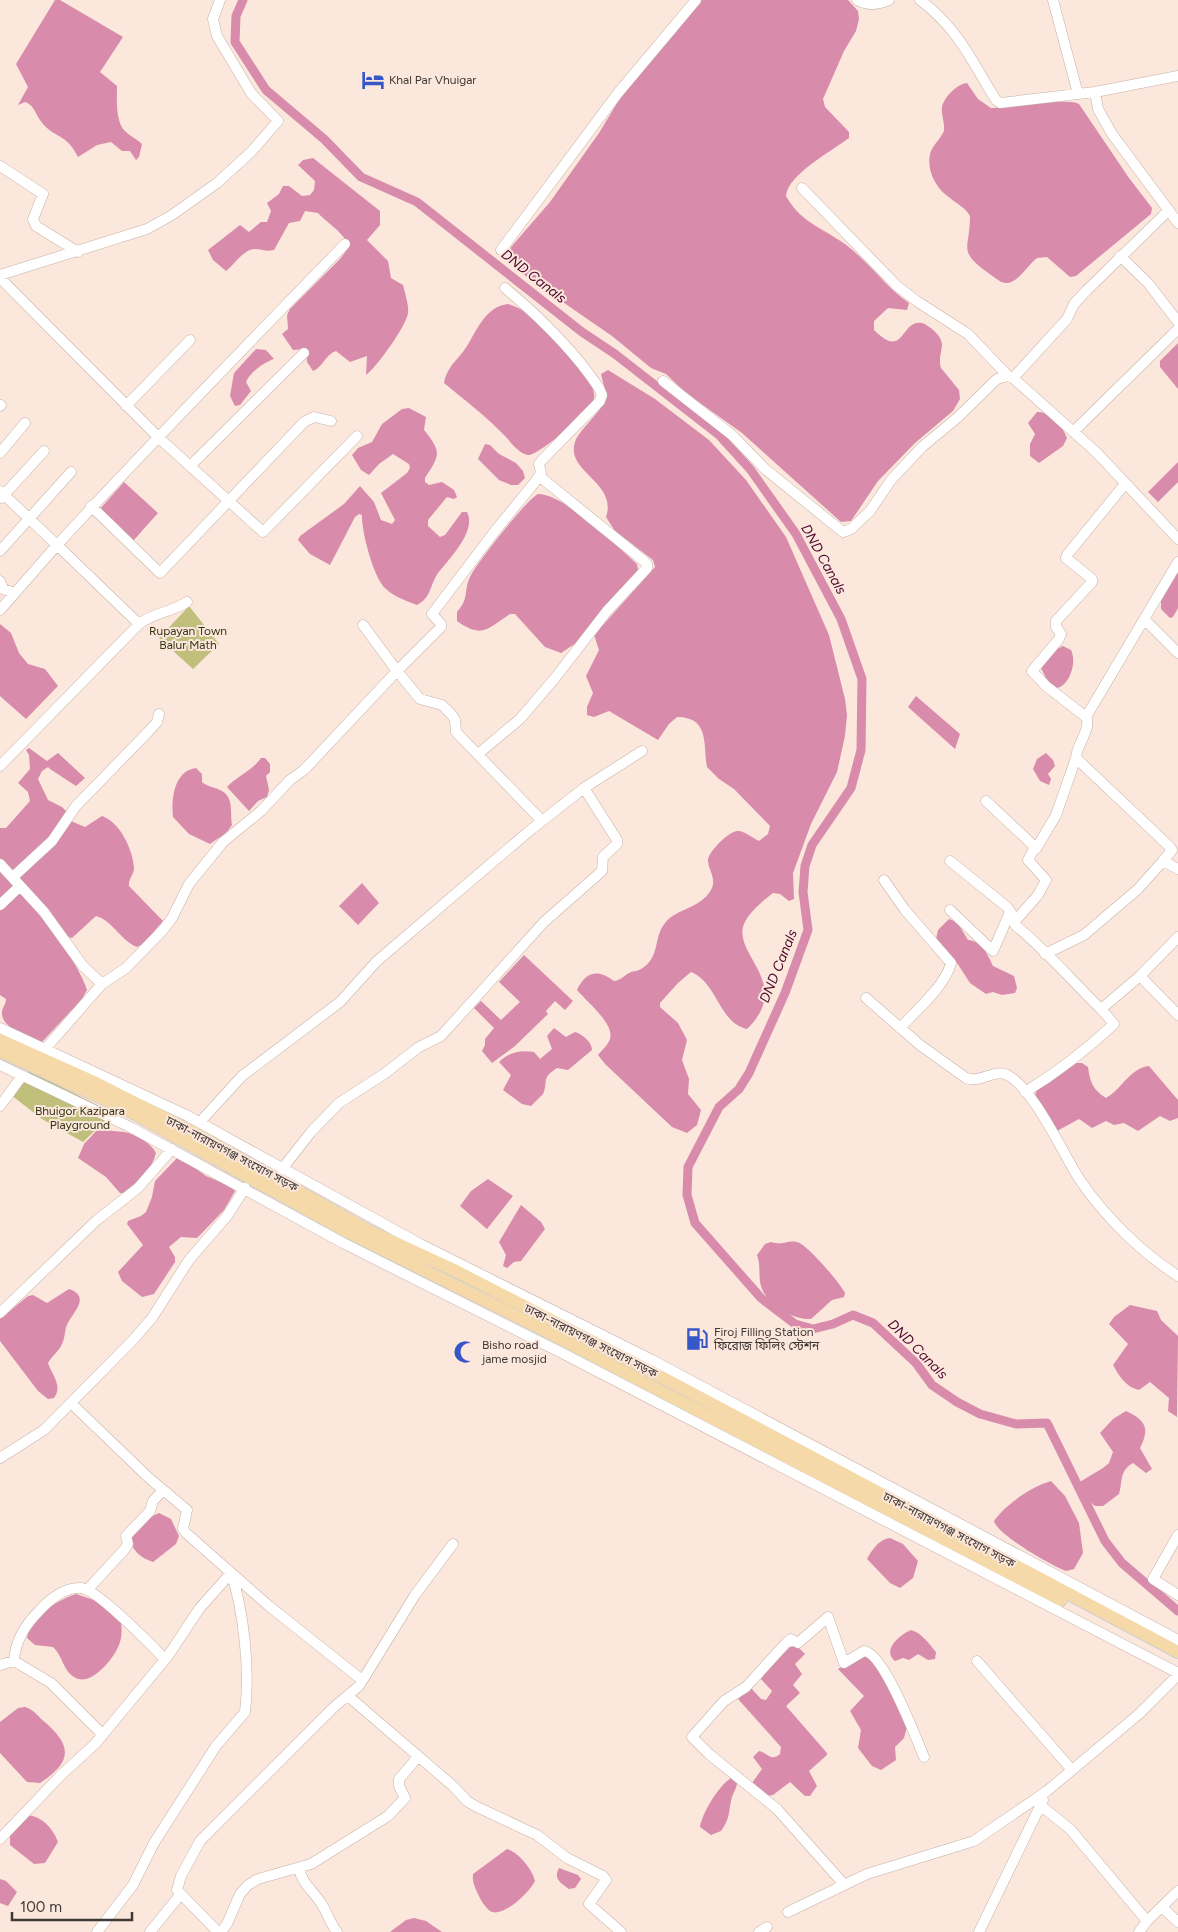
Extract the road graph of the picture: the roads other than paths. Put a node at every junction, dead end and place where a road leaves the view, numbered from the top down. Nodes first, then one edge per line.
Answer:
1 (220, 0) edge
2 (696, 0) edge
3 (857, 0) edge
4 (888, 0) edge
5 (920, 0) edge
6 (1053, 0) edge
7 (1178, 76) edge
8 (1095, 92) junction
9 (1078, 94) junction
10 (0, 166) edge
11 (802, 188) dead end
12 (1169, 210) junction
13 (1178, 223) edge
14 (344, 244) dead end
15 (502, 250) dead end
16 (78, 252) junction
17 (1120, 256) junction
18 (0, 276) edge
19 (505, 288) dead end
20 (1178, 322) edge
21 (1178, 329) edge
22 (190, 340) dead end
23 (304, 353) dead end
24 (1010, 377) junction
25 (663, 381) dead end
26 (126, 406) junction
27 (331, 421) dead end
28 (25, 423) dead end
29 (1073, 432) junction
30 (357, 436) dead end
31 (159, 438) junction
32 (44, 451) dead end
33 (0, 453) edge
34 (190, 466) junction
35 (71, 472) dead end
36 (539, 476) junction
37 (1125, 484) junction
38 (1, 495) edge
39 (228, 501) junction
40 (91, 506) junction
41 (29, 518) junction
42 (1178, 539) edge
43 (57, 545) junction
44 (0, 551) edge
45 (1178, 562) edge
46 (2, 585) edge
47 (15, 594) junction
48 (187, 602) dead end
49 (0, 610) edge
50 (1145, 620) junction
51 (139, 624) junction
52 (363, 625) dead end
53 (1178, 653) edge
54 (397, 671) junction
55 (159, 714) dead end
56 (1086, 717) junction
57 (642, 751) dead end
58 (478, 754) junction
59 (1076, 758) junction
60 (0, 766) edge
61 (584, 788) junction
62 (986, 801) dead end
63 (542, 821) junction
64 (1175, 848) edge
65 (1036, 849) junction
66 (950, 861) dead end
67 (1163, 861) junction
68 (0, 864) edge
69 (1178, 869) edge
70 (13, 877) junction
71 (884, 880) dead end
72 (20, 886) junction
73 (0, 905) edge
74 (950, 910) dead end
75 (1013, 916) junction
76 (1178, 937) edge
77 (1045, 954) junction
78 (1140, 976) junction
79 (102, 984) junction
80 (866, 998) dead end
81 (1101, 1009) junction
82 (1178, 1015) edge
83 (0, 1028) edge
84 (900, 1028) junction
85 (0, 1040) edge
86 (46, 1048) junction
87 (0, 1051) edge
88 (0, 1065) edge
89 (22, 1076) junction
90 (1026, 1092) junction
91 (0, 1106) edge
92 (200, 1122) junction
93 (172, 1149) junction
94 (282, 1169) junction
95 (245, 1188) junction
96 (418, 1248) junction
97 (1178, 1276) edge
98 (485, 1307) junction
99 (0, 1313) edge
100 (72, 1404) junction
101 (0, 1458) edge
102 (163, 1490) junction
103 (922, 1522) junction
104 (1178, 1535) edge
105 (954, 1539) junction
106 (453, 1544) dead end
107 (231, 1572) junction
108 (88, 1589) junction
109 (1178, 1595) edge
110 (1178, 1640) edge
111 (1178, 1652) edge
112 (165, 1659) junction
113 (977, 1661) dead end
114 (14, 1662) junction
115 (1178, 1662) edge
116 (0, 1665) edge
117 (1178, 1674) edge
118 (362, 1680) junction
119 (348, 1696) junction
120 (103, 1735) junction
121 (418, 1757) junction
122 (924, 1757) dead end
123 (1072, 1770) junction
124 (1047, 1791) junction
125 (1040, 1805) junction
126 (0, 1839) edge
127 (299, 1869) junction
128 (841, 1881) dead end
129 (1178, 1892) edge
130 (180, 1896) junction
131 (1162, 1907) junction
132 (788, 1912) dead end
133 (1147, 1921) junction
134 (1178, 1922) edge
135 (97, 1932) edge
136 (150, 1932) edge
137 (219, 1932) edge
138 (337, 1932) edge
139 (621, 1932) edge
140 (979, 1932) edge
141 (1139, 1932) edge

1 - 16 street
2 - 15 street
3 - 4 street
5 - 9 street
6 - 9 street
7 - 8 street
8 - 9 street
8 - 12 street
10 - 16 street
11 - 24 street
12 - 13 street
12 - 17 street
14 - 31 street
16 - 18 street
17 - 20 street
17 - 24 street
18 - 26 street
19 - 36 street
21 - 29 street
22 - 26 street
23 - 34 street
24 - 25 street
24 - 29 street
26 - 31 street
27 - 39 street
28 - 33 street
29 - 37 street
30 - 39 street
31 - 34 street
31 - 40 street
32 - 38 street
34 - 39 street
35 - 41 street
36 - 54 street
36 - 58 street
37 - 42 street
37 - 56 street
38 - 41 street
39 - 40 street
40 - 43 street
41 - 43 street
41 - 44 street
43 - 47 street
43 - 51 street
45 - 50 street
46 - 47 street
47 - 49 street
48 - 51 street
50 - 53 street
50 - 56 street
51 - 60 street
52 - 54 street
54 - 58 street
54 - 79 street
55 - 70 street
56 - 59 street
57 - 61 street
58 - 63 street
59 - 64 street
59 - 65 street
61 - 63 street
61 - 94 street
62 - 65 street
63 - 92 street
64 - 67 street
65 - 75 street
66 - 75 street
67 - 69 street
67 - 77 street
68 - 70 street
70 - 72 street
71 - 84 street
72 - 73 street
72 - 79 street
74 - 75 street
75 - 77 street
76 - 78 street
77 - 81 street
78 - 81 street
78 - 82 street
79 - 86 street
80 - 84 street
81 - 90 street
83 - 86 street
84 - 90 street
85 - 96 main road, ঢাকা-নারায়ণগঞ্জ সংযোগ সড়ক
86 - 92 street
87 - 98 main road, ঢাকা-নারায়ণগঞ্জ সংযোগ সড়ক
88 - 89 street
89 - 91 street
89 - 93 street
90 - 97 street
92 - 94 street
93 - 95 street
93 - 99 street
94 - 96 street
95 - 98 street
95 - 100 street
96 - 103 main road, ঢাকা-নারায়ণগঞ্জ সংযোগ সড়ক
98 - 103 main road, ঢাকা-নারায়ণগঞ্জ সংযোগ সড়ক
100 - 101 street
100 - 102 street
102 - 107 street
102 - 108 street
103 - 105 main road, ঢাকা-নারায়ণগঞ্জ সংযোগ সড়ক
103 - 110 street
103 - 117 street
104 - 109 street
105 - 111 main road, ঢাকা-নারায়ণগঞ্জ সংযোগ সড়ক
105 - 115 main road, ঢাকা-নারায়ণগঞ্জ সংযোগ সড়ক
106 - 118 street
107 - 112 street
107 - 118 street
107 - 135 street
108 - 112 street
108 - 114 street
112 - 120 street
113 - 123 street
114 - 116 street
114 - 120 street
117 - 123 street
118 - 119 street
119 - 121 street
119 - 130 street
120 - 126 street
121 - 127 street
121 - 139 street
122 - 128 street
123 - 124 street
124 - 125 street
124 - 132 street
125 - 133 street
125 - 140 street
127 - 137 street
127 - 138 street
129 - 131 street
130 - 136 street
130 - 137 street
131 - 133 street
131 - 134 street
133 - 141 street

